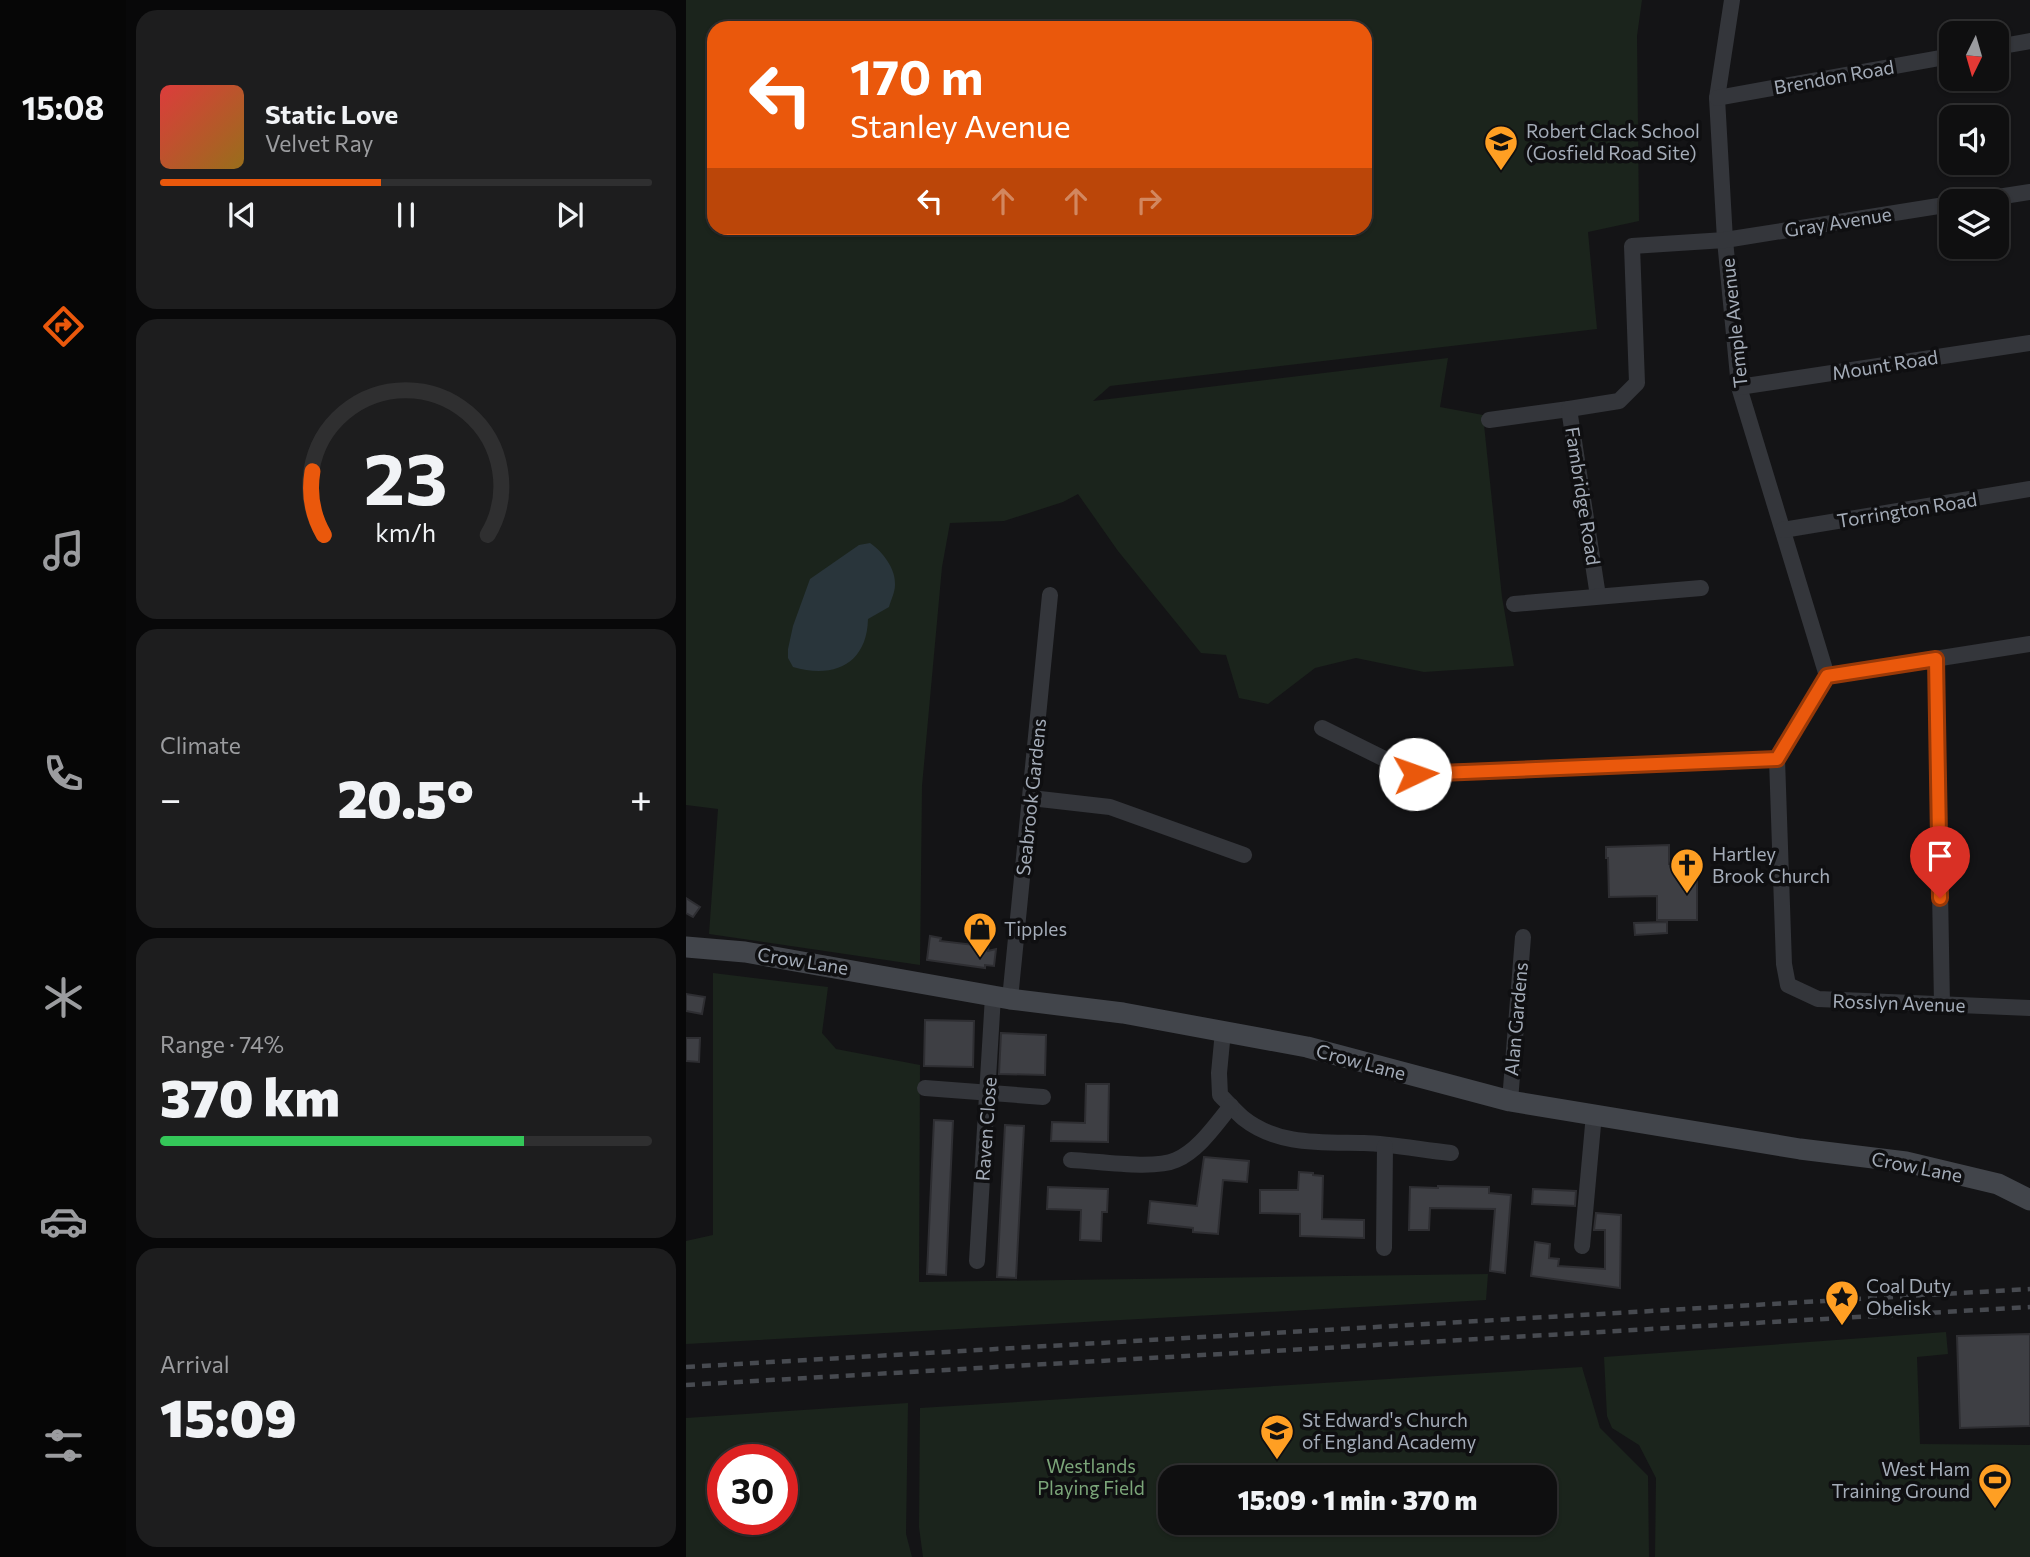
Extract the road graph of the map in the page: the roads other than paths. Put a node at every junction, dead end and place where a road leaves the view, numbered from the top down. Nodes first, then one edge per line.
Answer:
1 (1732, 0) edge
2 (2030, 41) edge
3 (2009, 45) edge
4 (1939, 57) edge
5 (1717, 98) junction
6 (2030, 192) edge
7 (2009, 195) edge
8 (1939, 206) edge
9 (1725, 240) junction
10 (2030, 343) edge
11 (1739, 387) junction
12 (1569, 409) junction
13 (1489, 420) dead end
14 (2030, 489) edge
15 (1783, 530) junction
16 (1701, 588) dead end
17 (1050, 595) dead end
18 (1598, 596) junction
19 (1514, 604) dead end
20 (2030, 644) edge
21 (1936, 659) junction
22 (1827, 676) junction
23 (1322, 728) dead end
24 (1777, 759) junction
25 (1031, 798) junction
26 (1244, 855) dead end
27 (1523, 937) dead end
28 (686, 947) edge
29 (1002, 997) junction
30 (1942, 1004) junction
31 (2030, 1008) edge
32 (1223, 1031) junction
33 (925, 1088) dead end
34 (988, 1094) junction
35 (1043, 1097) dead end
36 (1510, 1101) junction
37 (1231, 1106) junction
38 (1594, 1114) junction
39 (1385, 1146) junction
40 (1451, 1153) dead end
41 (1071, 1160) dead end
42 (2030, 1200) edge
43 (1581, 1246) dead end
44 (1384, 1248) dead end
45 (977, 1261) dead end

1 - 5 street, Temple Avenue
2 - 3 street
4 - 5 street, Brendon Road
5 - 9 street, Temple Avenue
6 - 7 street
8 - 9 street, Gray Avenue
9 - 11 street, Temple Avenue
9 - 12 street, Fambridge Road
10 - 11 street, Mount Road
11 - 15 street, Temple Avenue
12 - 13 street
12 - 18 street, Fambridge Road
14 - 15 street, Torrington Road
15 - 22 street, Temple Avenue
16 - 18 street
17 - 25 street, Seabrook Gardens
18 - 19 street
20 - 21 street
21 - 22 street
21 - 30 street
22 - 24 street
23 - 24 street
24 - 30 street, Rosslyn Avenue
25 - 26 street
25 - 29 street, Seabrook Gardens
27 - 36 street, Alan Gardens
28 - 29 street, Crow Lane
29 - 32 street, Crow Lane
29 - 34 street, Raven Close
30 - 31 street, Rosslyn Avenue
32 - 36 street, Crow Lane
32 - 37 street
33 - 34 street
34 - 35 street
34 - 45 street, Raven Close
36 - 38 street, Crow Lane
37 - 39 street
37 - 41 street
38 - 42 street, Crow Lane
38 - 43 street
39 - 40 street
39 - 44 street

